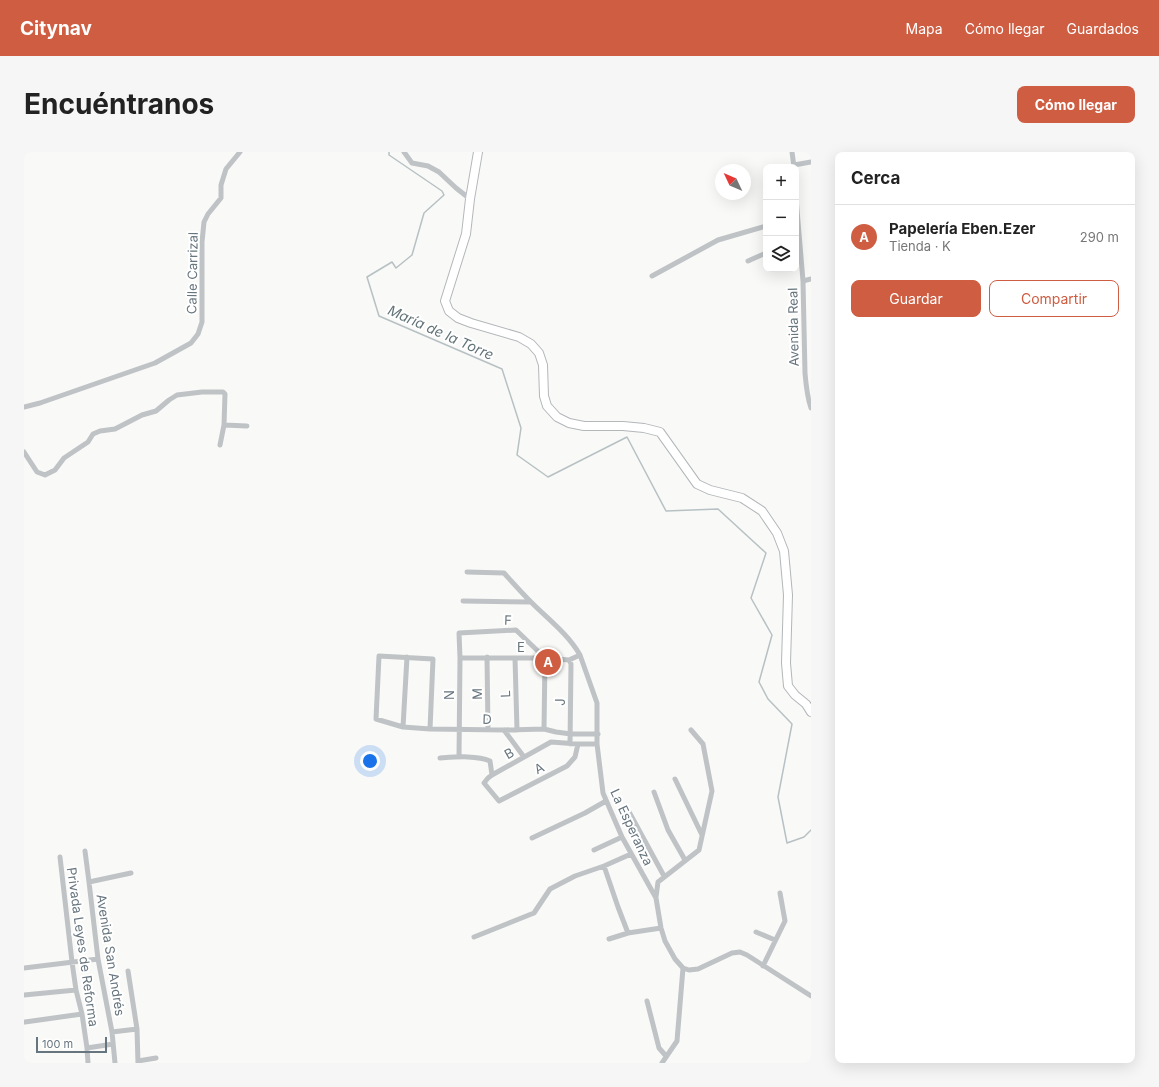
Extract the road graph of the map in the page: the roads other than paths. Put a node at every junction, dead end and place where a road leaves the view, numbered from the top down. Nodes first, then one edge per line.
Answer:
1 (240, 152) edge
2 (404, 152) edge
3 (478, 152) edge
4 (792, 152) edge
5 (811, 162) edge
6 (794, 164) edge
7 (799, 165) edge
8 (470, 199) junction
9 (763, 227) edge
10 (799, 248) edge
11 (763, 254) edge
12 (748, 261) dead end
13 (652, 276) dead end
14 (811, 279) edge
15 (803, 281) junction
16 (24, 407) edge
17 (811, 408) edge
18 (224, 425) junction
19 (247, 426) dead end
20 (220, 445) dead end
21 (24, 452) edge
22 (467, 572) dead end
23 (463, 601) dead end
24 (531, 602) junction
25 (459, 633) joint
26 (580, 655) junction
27 (407, 656) junction
28 (487, 657) junction
29 (460, 658) junction
30 (515, 658) junction
31 (545, 658) junction
32 (569, 660) junction
33 (811, 712) edge
34 (404, 727) junction
35 (430, 729) junction
36 (460, 729) junction
37 (544, 729) junction
38 (488, 730) junction
39 (504, 730) junction
40 (517, 730) junction
41 (691, 730) dead end
42 (571, 734) junction
43 (598, 734) junction
44 (570, 744) junction
45 (578, 744) junction
46 (597, 744) junction
47 (459, 757) junction
48 (524, 757) junction
49 (440, 758) dead end
50 (492, 775) junction
51 (675, 779) dead end
52 (654, 792) dead end
53 (606, 801) junction
54 (628, 810) dead end
55 (702, 834) junction
56 (622, 837) junction
57 (532, 838) dead end
58 (594, 850) dead end
59 (85, 851) dead end
60 (631, 854) junction
61 (60, 857) dead end
62 (685, 860) junction
63 (604, 866) junction
64 (131, 873) dead end
65 (664, 876) junction
66 (89, 882) junction
67 (780, 894) dead end
68 (656, 898) junction
69 (661, 928) junction
70 (756, 932) dead end
71 (628, 933) junction
72 (474, 937) dead end
73 (609, 940) dead end
74 (775, 940) junction
75 (98, 959) junction
76 (72, 962) junction
77 (764, 966) junction
78 (24, 968) edge
79 (683, 968) junction
80 (128, 971) dead end
81 (76, 990) junction
82 (24, 995) edge
83 (811, 996) edge
84 (647, 1002) dead end
85 (82, 1014) junction
86 (25, 1022) edge
87 (137, 1029) junction
88 (112, 1032) junction
89 (114, 1044) junction
90 (87, 1048) junction
91 (666, 1056) junction
92 (156, 1058) dead end
93 (138, 1062) edge
94 (88, 1063) edge
95 (116, 1063) edge
96 (662, 1063) edge

1 - 16 street, Calle Carrizal
2 - 8 street
3 - 8 main road
4 - 6 street
5 - 7 street
8 - 33 main road
9 - 13 street
10 - 15 street, Avenida Real
11 - 12 street
14 - 15 street
15 - 17 street, Avenida Real
18 - 19 street
18 - 20 street
18 - 21 street
22 - 24 street, La Esperanza
23 - 24 street
24 - 26 street, La Esperanza
25 - 29 street, N
25 - 31 street, F
26 - 32 street, E
26 - 43 street, La Esperanza
27 - 34 street
27 - 34 street, D
27 - 35 street
28 - 29 street, E
28 - 30 street, E
28 - 38 street, M
29 - 36 street, N
30 - 31 street, E
30 - 40 street, L
31 - 32 street, E
31 - 37 street
32 - 42 street, J
34 - 35 street, D
35 - 36 street, D
36 - 38 street, D
36 - 47 street, N
37 - 40 street, D
37 - 42 street, D
38 - 39 street, D
39 - 40 street, D
39 - 48 street
41 - 55 street
42 - 43 street, D
42 - 44 street, J
43 - 46 street, La Esperanza
44 - 45 street
44 - 48 street, B
45 - 46 street
45 - 50 street, A
46 - 53 street, La Esperanza
47 - 49 street
47 - 50 street
48 - 50 street, B
51 - 55 street
52 - 62 street
53 - 56 street, La Esperanza
53 - 57 street
54 - 65 street
55 - 62 street
56 - 58 street
56 - 60 street, La Esperanza
59 - 66 street, Avenida San Andrés
60 - 63 street
60 - 68 street, La Esperanza
61 - 76 street, Privada Leyes de Reforma
62 - 65 street
63 - 71 street
63 - 72 street
64 - 66 street
65 - 68 street
66 - 75 street, Avenida San Andrés
67 - 74 street
68 - 69 street, La Esperanza
69 - 71 street
69 - 79 street, La Esperanza
70 - 74 street
71 - 73 street
74 - 77 street
75 - 76 street
75 - 88 street, Avenida San Andrés
76 - 78 street
76 - 81 street, Privada Leyes de Reforma
77 - 79 street
77 - 83 street
79 - 91 street
80 - 87 street
81 - 82 street
81 - 85 street, Privada Leyes de Reforma
84 - 91 street
85 - 86 street
85 - 90 street, Privada Leyes de Reforma
87 - 88 street
87 - 93 street
88 - 89 street, Avenida San Andrés
89 - 90 street
89 - 95 street, Avenida San Andrés
90 - 94 street, Privada Leyes de Reforma
91 - 96 street
92 - 93 street

